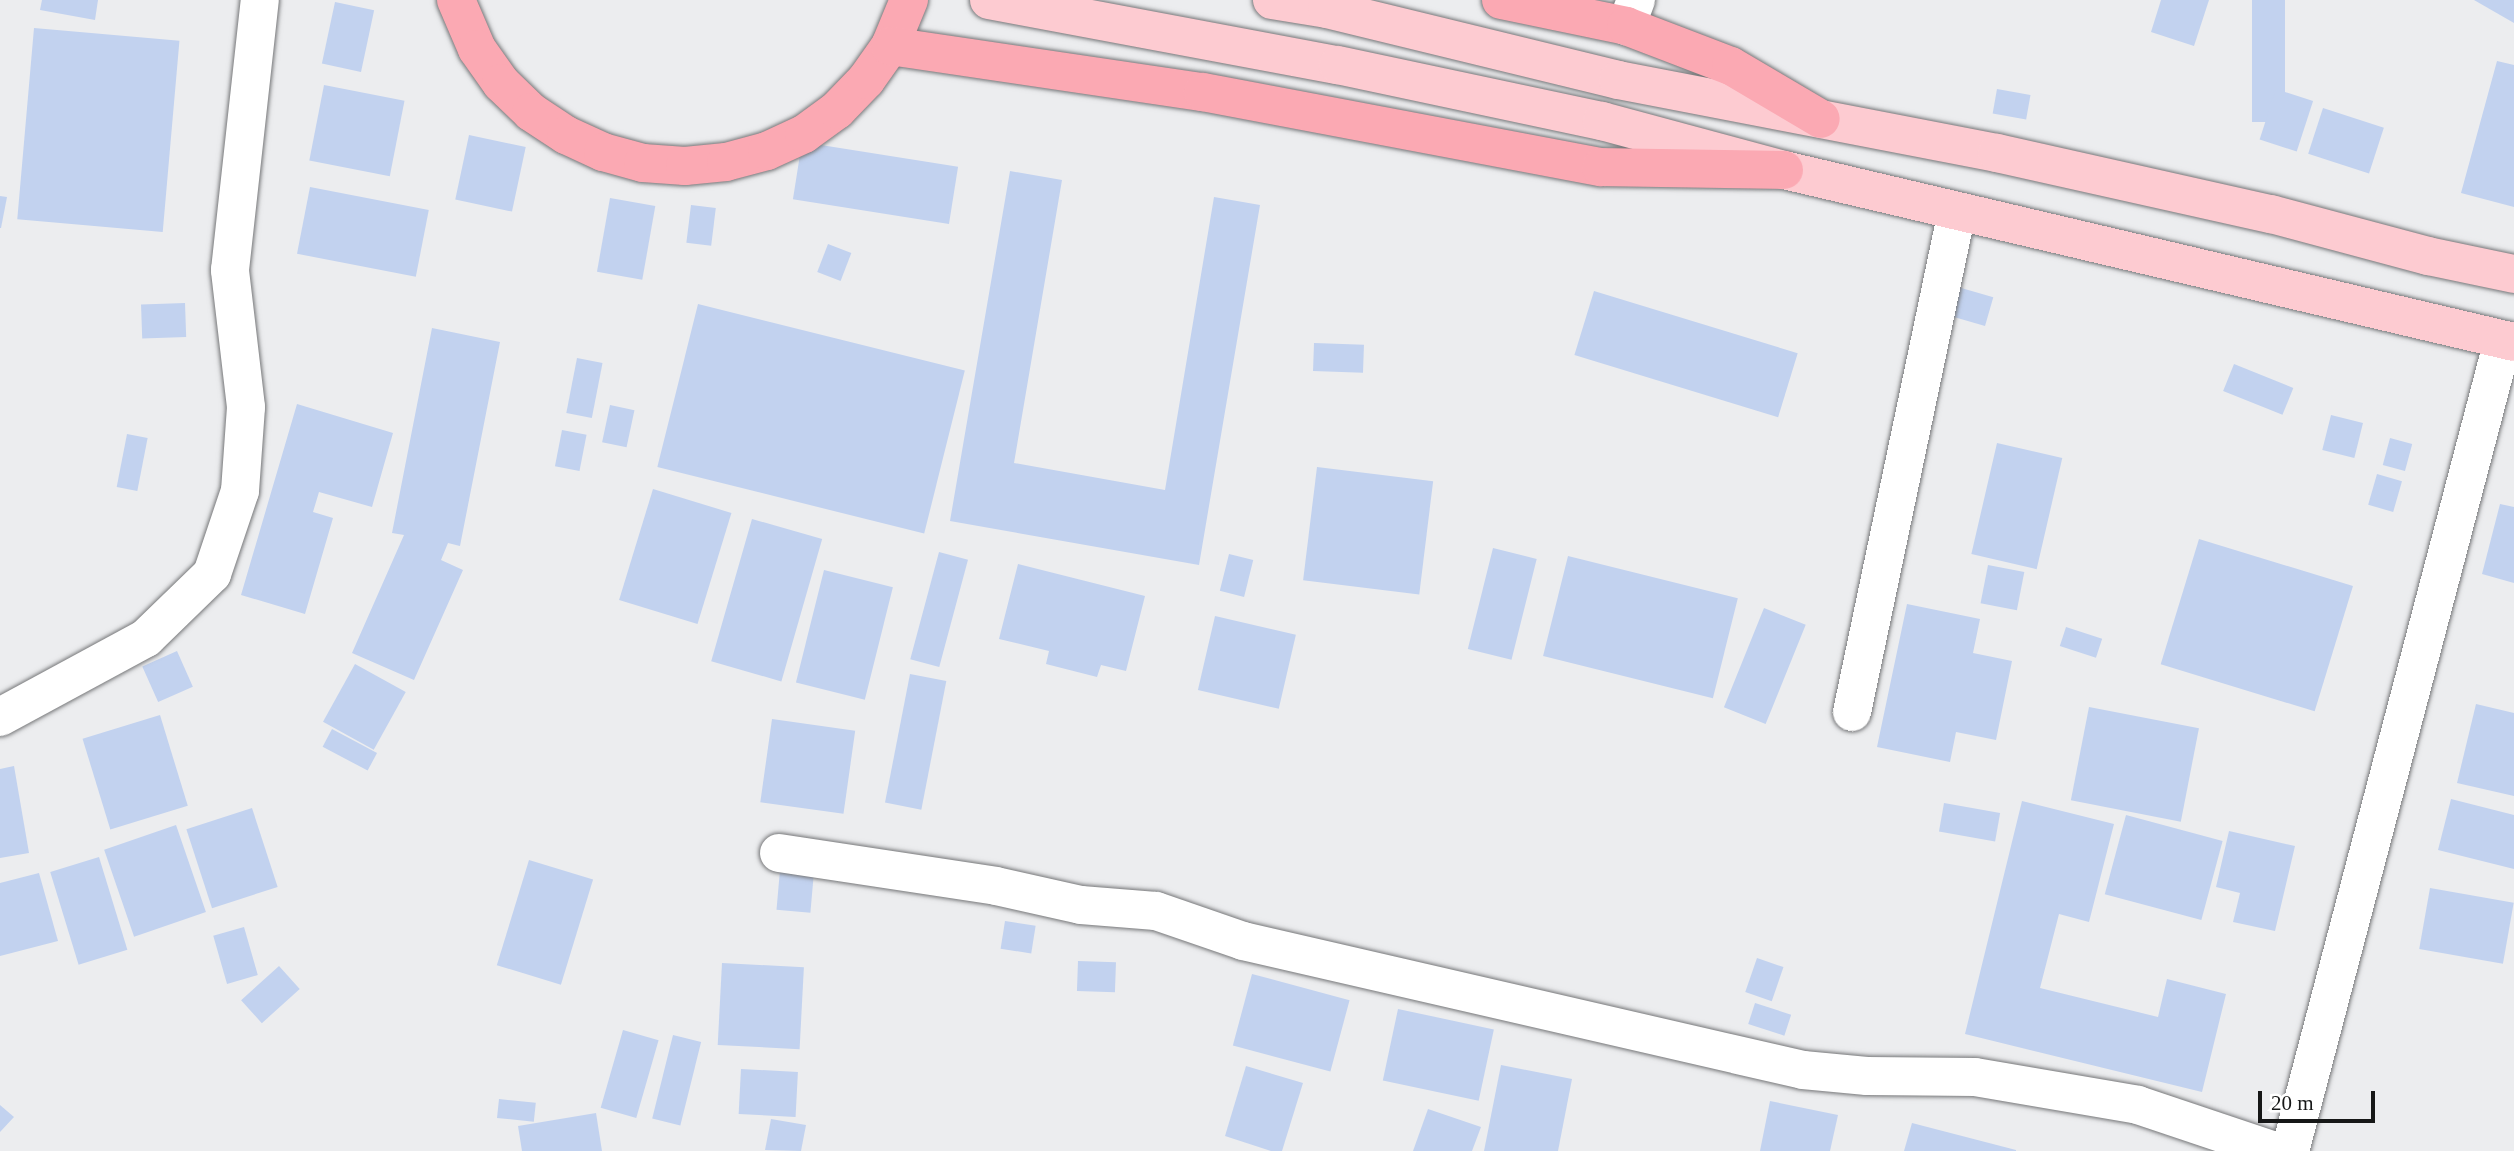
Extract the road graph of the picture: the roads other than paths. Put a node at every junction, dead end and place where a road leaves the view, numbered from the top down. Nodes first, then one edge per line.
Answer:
1 (260, 0) edge
2 (456, 0) edge
3 (909, 0) edge
4 (989, 0) edge
5 (1272, 0) edge
6 (1501, 0) edge
7 (1631, 13) edge
8 (890, 46) junction
9 (1821, 119) junction
10 (1784, 170) junction
11 (1957, 212) junction
12 (2514, 274) edge
13 (2509, 341) edge
14 (1852, 712) dead end
15 (0, 717) edge
16 (779, 853) dead end
17 (2275, 1151) edge
18 (2290, 1151) edge

1 - 15 street
2 - 8 highway
3 - 8 highway
4 - 10 main road
5 - 9 main road
6 - 7 highway
7 - 9 highway
8 - 10 highway
9 - 12 main road
10 - 11 main road
11 - 13 main road
11 - 14 street
13 - 18 street
16 - 17 street

